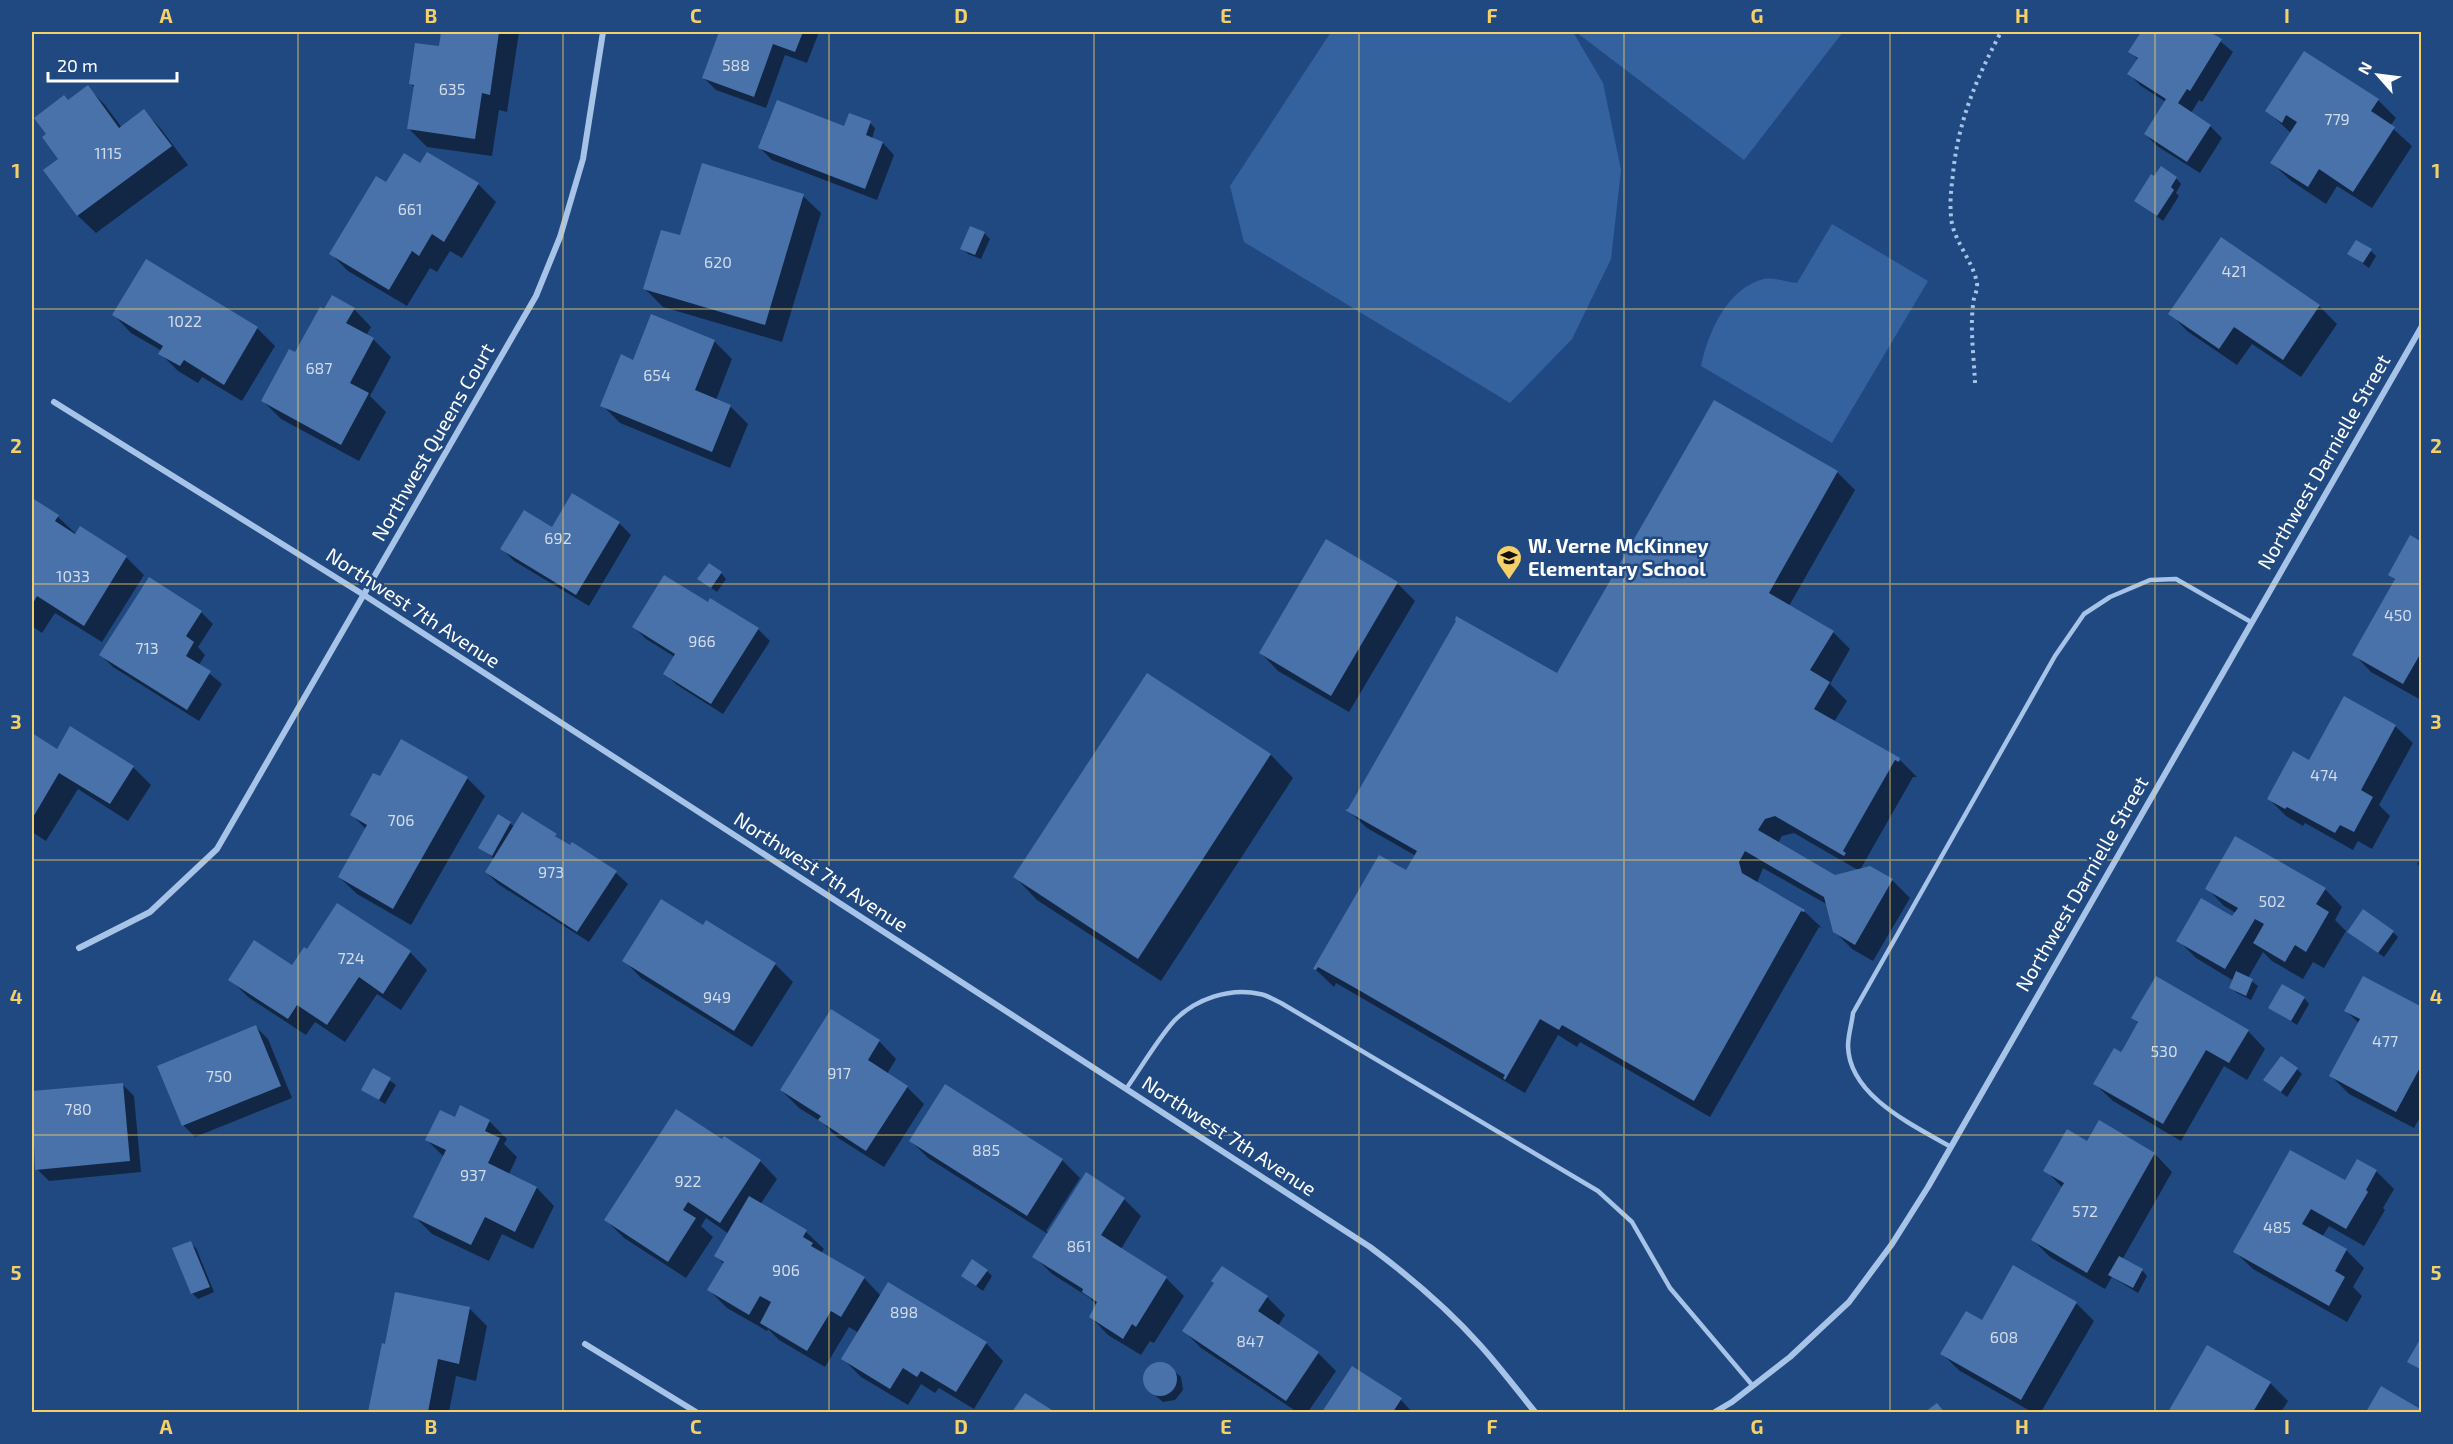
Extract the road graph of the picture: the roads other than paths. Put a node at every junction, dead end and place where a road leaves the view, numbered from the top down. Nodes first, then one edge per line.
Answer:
1 (603, 32) edge
2 (2421, 326) edge
3 (54, 402) dead end
4 (363, 595) junction
5 (2251, 622) junction
6 (79, 948) dead end
7 (1126, 1089) junction
8 (1951, 1147) junction
9 (585, 1344) dead end
10 (1753, 1386) junction
11 (696, 1413) edge
12 (1535, 1413) edge
13 (1715, 1413) edge

1 - 4 street, Northwest Queens Court
2 - 5 street, Northwest Darnielle Street
3 - 4 street, Northwest 7th Avenue
4 - 6 street, Northwest Queens Court
4 - 7 street, Northwest 7th Avenue
5 - 8 street, Northwest Darnielle Street
5 - 8 lane
7 - 10 lane
7 - 12 street, Northwest 7th Avenue
8 - 10 street, Northwest Darnielle Street
9 - 11 street
10 - 13 street, Northwest Darnielle Street

